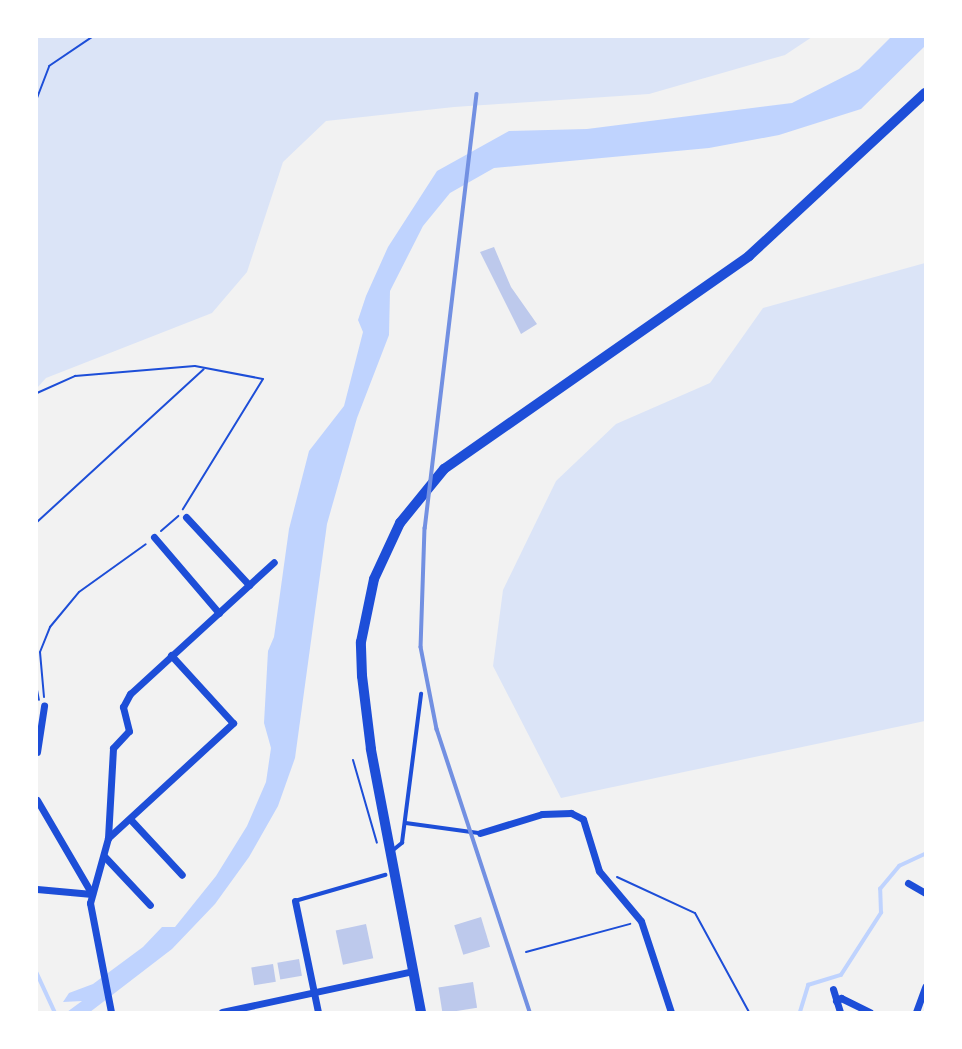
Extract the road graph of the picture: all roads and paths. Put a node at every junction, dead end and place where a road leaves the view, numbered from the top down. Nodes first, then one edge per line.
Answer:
1 (92, 37) edge
2 (925, 93) edge
3 (37, 97) edge
4 (204, 369) junction
5 (37, 393) edge
6 (186, 517) dead end
7 (37, 522) edge
8 (154, 537) junction
9 (274, 562) dead end
10 (249, 585) junction
11 (219, 613) junction
12 (171, 655) junction
13 (421, 695) dead end
14 (44, 706) joint
15 (37, 752) edge
16 (353, 760) dead end
17 (37, 800) edge
18 (130, 819) junction
19 (405, 822) junction
20 (480, 833) joint
21 (108, 838) junction
22 (379, 849) dead end
23 (391, 852) junction
24 (104, 856) junction
25 (600, 871) junction
26 (182, 875) dead end
27 (385, 875) dead end
28 (908, 883) dead end
29 (37, 889) edge
30 (925, 893) edge
31 (92, 894) junction
32 (295, 901) joint
33 (150, 905) dead end
34 (641, 921) junction
35 (526, 953) dead end
36 (413, 971) junction
37 (925, 987) edge
38 (832, 989) dead end
39 (314, 993) junction
40 (836, 1001) junction
41 (111, 1012) edge
42 (223, 1012) edge
43 (318, 1012) edge
44 (421, 1012) edge
45 (671, 1012) edge
46 (749, 1012) edge
47 (840, 1012) edge
48 (870, 1012) edge
49 (916, 1012) edge

1 - 3 path
2 - 23 highway
4 - 5 path
4 - 7 path
4 - 8 path
6 - 10 street
8 - 11 street
8 - 14 path
9 - 10 street
10 - 11 street
11 - 12 street
12 - 18 street
12 - 21 street
13 - 19 lane
14 - 15 street
16 - 22 path
17 - 31 street
18 - 21 street
18 - 26 street
19 - 20 lane
19 - 23 lane
20 - 25 street
21 - 24 street
23 - 36 highway
24 - 31 street
24 - 33 street
25 - 34 street
25 - 46 path
27 - 32 lane
28 - 30 street
29 - 31 street
31 - 41 street
32 - 39 street
34 - 35 path
34 - 45 street
36 - 39 street
36 - 44 highway
37 - 49 street
38 - 40 street
39 - 42 street
39 - 43 street
40 - 47 street
40 - 48 street

